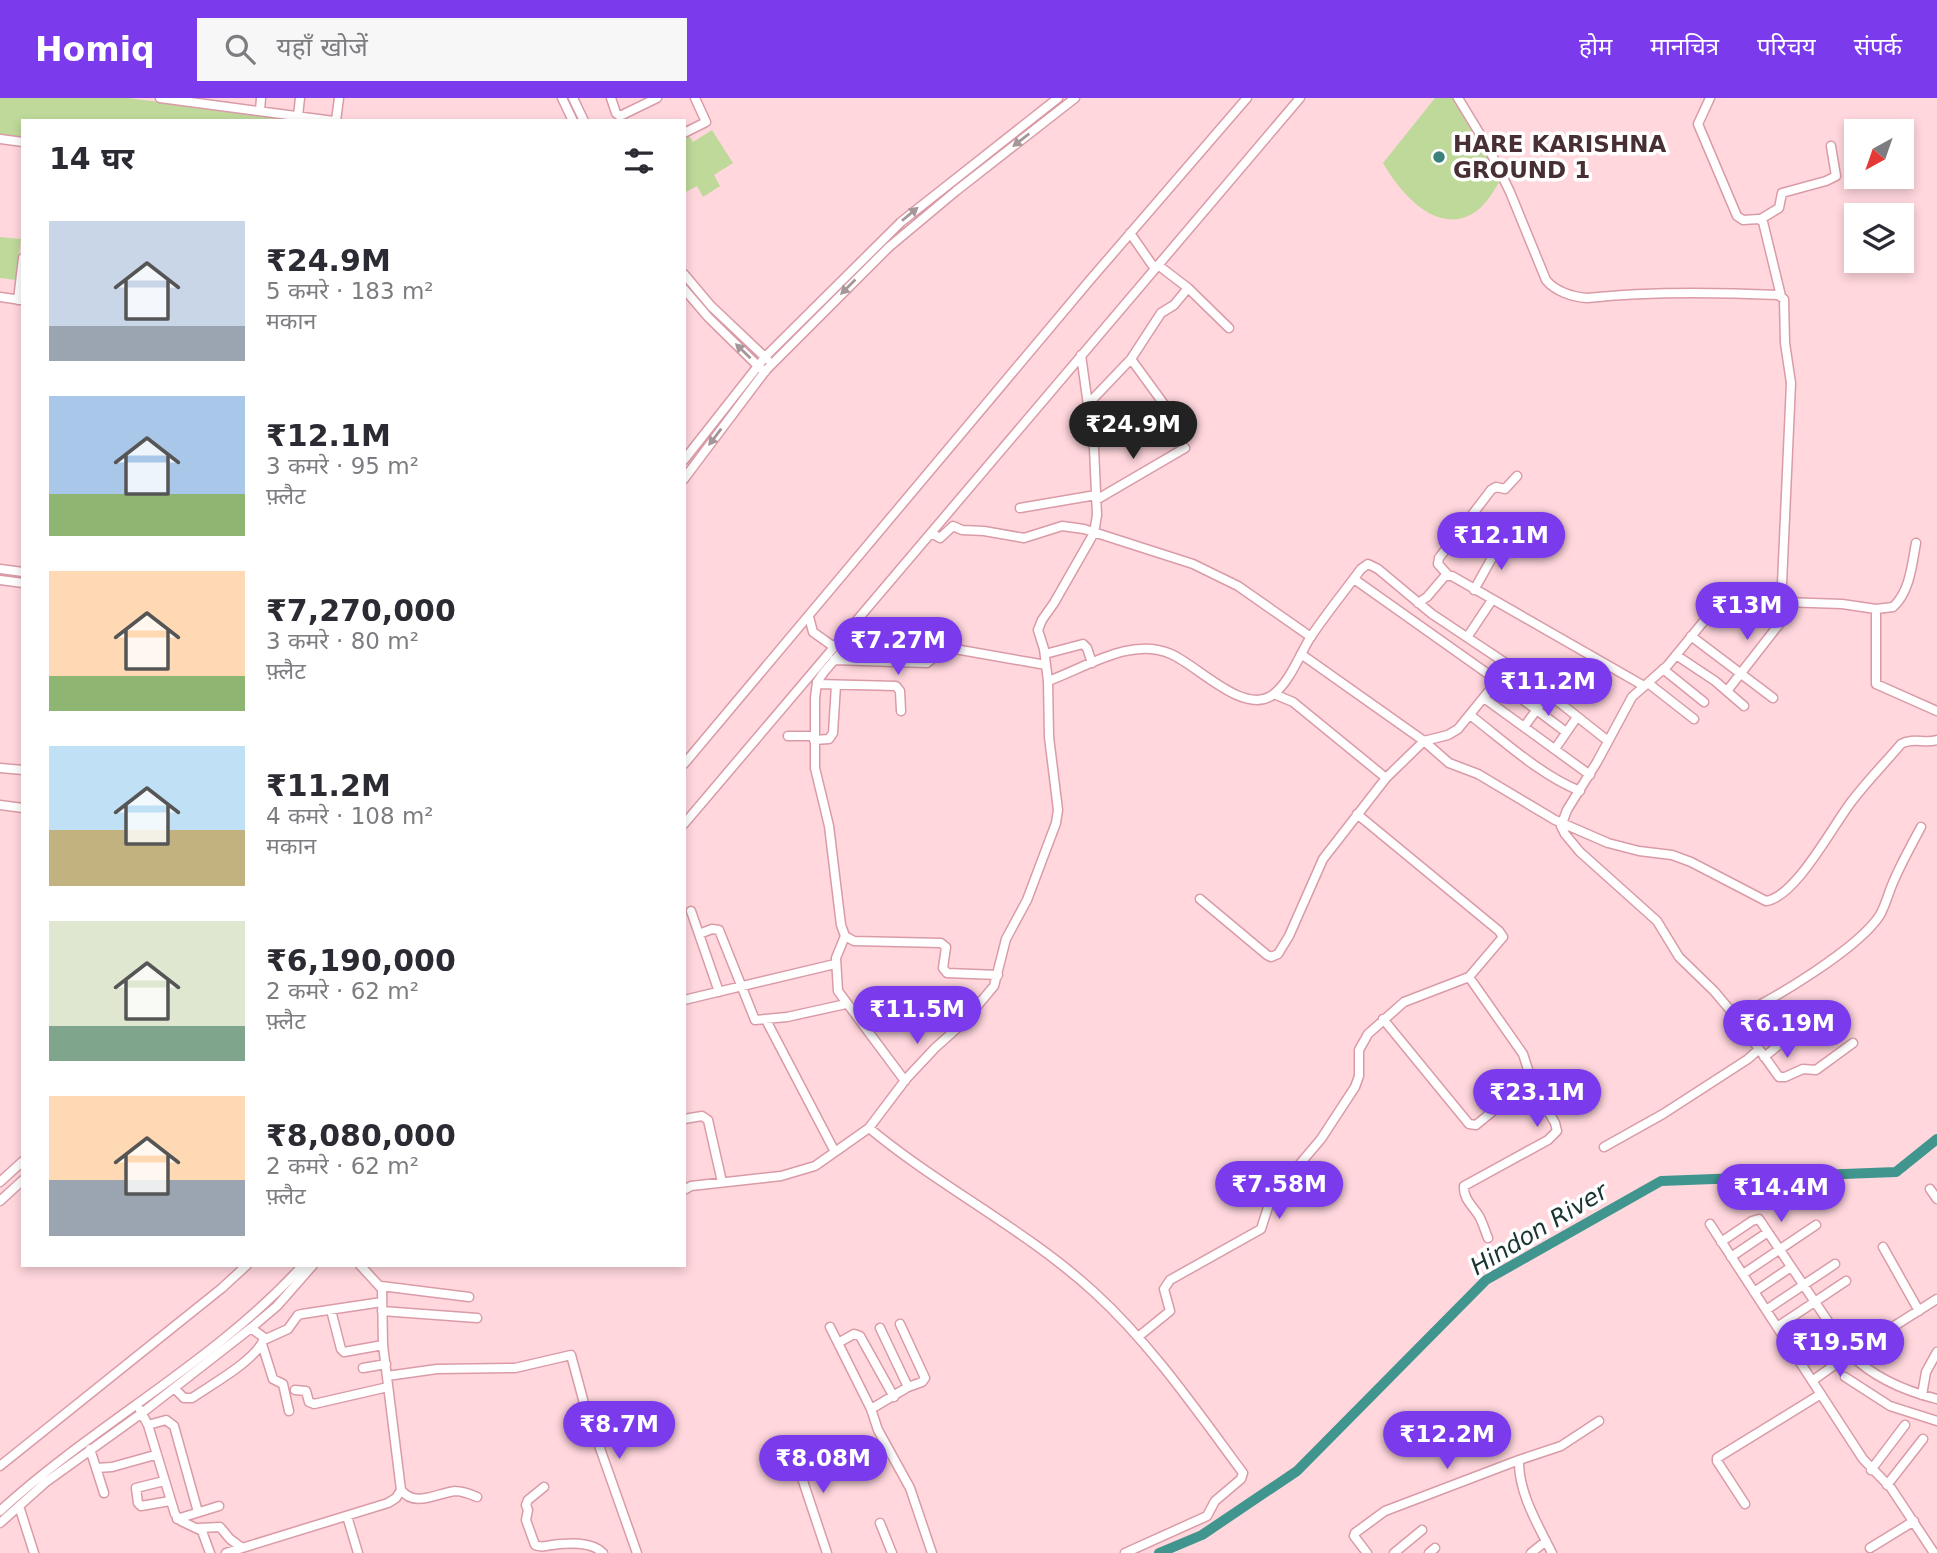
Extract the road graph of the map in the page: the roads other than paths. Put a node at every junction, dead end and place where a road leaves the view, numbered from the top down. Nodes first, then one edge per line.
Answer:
1 (160, 98) edge
2 (261, 98) edge
3 (300, 98) edge
4 (340, 98) edge
5 (562, 98) edge
6 (573, 98) edge
7 (611, 98) edge
8 (657, 98) edge
9 (695, 98) edge
10 (1058, 98) edge
11 (1075, 98) edge
12 (1247, 98) edge
13 (1300, 98) edge
14 (1458, 98) edge
15 (1710, 98) edge
16 (260, 111) junction
17 (298, 116) junction
18 (320, 119) edge
19 (335, 119) edge
20 (572, 119) edge
21 (583, 119) edge
22 (686, 132) edge
23 (0, 140) edge
24 (21, 142) edge
25 (1831, 146) dead end
26 (1761, 219) junction
27 (1130, 233) junction
28 (1156, 267) junction
29 (686, 276) edge
30 (1188, 288) junction
31 (686, 291) edge
32 (1781, 296) junction
33 (0, 297) edge
34 (20, 300) edge
35 (1229, 328) dead end
36 (1081, 355) junction
37 (1131, 359) junction
38 (768, 361) junction
39 (762, 369) junction
40 (1088, 404) junction
41 (1166, 407) dead end
42 (1185, 447) dead end
43 (686, 458) edge
44 (686, 476) edge
45 (1517, 476) dead end
46 (1096, 497) junction
47 (1020, 508) dead end
48 (931, 533) junction
49 (1094, 533) junction
50 (1502, 540) dead end
51 (1916, 543) dead end
52 (0, 569) edge
53 (21, 572) edge
54 (1448, 575) junction
55 (1354, 579) junction
56 (0, 580) edge
57 (21, 583) edge
58 (1474, 590) junction
59 (1492, 600) junction
60 (1785, 602) junction
61 (1418, 603) junction
62 (1876, 609) junction
63 (809, 617) junction
64 (1468, 636) junction
65 (1691, 636) junction
66 (1311, 637) junction
67 (834, 647) junction
68 (945, 648) junction
69 (1045, 654) junction
70 (1301, 654) junction
71 (1676, 655) junction
72 (834, 660) junction
73 (1092, 663) junction
74 (1046, 665) junction
75 (1510, 665) junction
76 (1663, 669) junction
77 (1740, 674) junction
78 (1048, 681) junction
79 (1497, 681) junction
80 (817, 684) junction
81 (836, 685) junction
82 (1646, 685) junction
83 (1727, 691) junction
84 (1549, 693) junction
85 (1274, 694) junction
86 (1484, 698) junction
87 (1773, 698) dead end
88 (1704, 702) dead end
89 (1744, 706) dead end
90 (1536, 710) junction
91 (901, 711) dead end
92 (1937, 711) edge
93 (1470, 715) junction
94 (1577, 717) junction
95 (1695, 719) dead end
96 (1524, 727) junction
97 (1566, 732) junction
98 (788, 736) dead end
99 (814, 738) junction
100 (1937, 740) edge
101 (1423, 741) junction
102 (1608, 741) junction
103 (1555, 749) junction
104 (686, 762) edge
105 (0, 768) edge
106 (21, 771) edge
107 (1590, 775) junction
108 (1387, 778) junction
109 (1580, 791) junction
110 (0, 805) edge
111 (21, 808) edge
112 (1357, 814) junction
113 (686, 822) edge
114 (1562, 822) junction
115 (1921, 827) dead end
116 (1200, 899) dead end
117 (691, 911) dead end
118 (699, 934) junction
119 (845, 936) junction
120 (835, 964) junction
121 (998, 975) junction
122 (1469, 977) junction
123 (742, 986) junction
124 (719, 992) junction
125 (686, 1000) edge
126 (846, 1004) junction
127 (1736, 1017) junction
128 (1383, 1019) junction
129 (766, 1020) junction
130 (1806, 1023) dead end
131 (1853, 1043) dead end
132 (1761, 1054) junction
133 (905, 1081) junction
134 (1498, 1107) dead end
135 (686, 1119) edge
136 (869, 1128) junction
137 (1604, 1147) dead end
138 (835, 1152) junction
139 (21, 1163) edge
140 (0, 1182) edge
141 (21, 1182) edge
142 (722, 1182) junction
143 (686, 1189) edge
144 (1930, 1189) dead end
145 (1937, 1199) edge
146 (0, 1201) edge
147 (1710, 1224) dead end
148 (1816, 1225) dead end
149 (1768, 1232) junction
150 (1488, 1238) dead end
151 (1721, 1242) junction
152 (1883, 1247) dead end
153 (1780, 1250) junction
154 (1731, 1257) junction
155 (1835, 1264) dead end
156 (245, 1267) edge
157 (301, 1267) edge
158 (311, 1267) edge
159 (362, 1267) edge
160 (1791, 1267) junction
161 (1743, 1274) junction
162 (1846, 1281) dead end
163 (1803, 1285) junction
164 (381, 1286) junction
165 (1754, 1292) junction
166 (469, 1297) dead end
167 (1937, 1299) edge
168 (1814, 1302) junction
169 (382, 1307) junction
170 (331, 1310) junction
171 (1766, 1310) junction
172 (1919, 1311) junction
173 (477, 1318) dead end
174 (900, 1324) dead end
175 (830, 1327) dead end
176 (1777, 1327) junction
177 (251, 1328) junction
178 (880, 1328) dead end
179 (1138, 1337) junction
180 (263, 1342) junction
181 (838, 1343) junction
182 (383, 1345) junction
183 (1937, 1352) edge
184 (1850, 1354) junction
185 (386, 1364) junction
186 (363, 1368) dead end
187 (387, 1376) junction
188 (1845, 1377) dead end
189 (1812, 1381) junction
190 (388, 1387) junction
191 (908, 1387) junction
192 (174, 1388) junction
193 (295, 1390) dead end
194 (1821, 1394) junction
195 (1922, 1395) junction
196 (894, 1397) junction
197 (1937, 1399) edge
198 (137, 1404) junction
199 (871, 1409) junction
200 (289, 1411) dead end
201 (142, 1413) junction
202 (1599, 1421) dead end
203 (1937, 1421) edge
204 (148, 1425) junction
205 (1905, 1425) dead end
206 (1923, 1439) dead end
207 (90, 1448) junction
208 (789, 1448) dead end
209 (155, 1455) junction
210 (1519, 1460) junction
211 (0, 1466) edge
212 (96, 1468) junction
213 (1871, 1470) junction
214 (164, 1480) junction
215 (1887, 1485) junction
216 (544, 1487) dead end
217 (401, 1490) junction
218 (103, 1493) dead end
219 (477, 1496) dead end
220 (170, 1501) junction
221 (1745, 1504) dead end
222 (19, 1506) junction
223 (219, 1506) dead end
224 (0, 1511) edge
225 (198, 1512) junction
226 (347, 1516) junction
227 (177, 1519) junction
228 (1914, 1521) junction
229 (0, 1523) edge
230 (880, 1523) dead end
231 (199, 1528) junction
232 (1422, 1530) dead end
233 (1546, 1541) junction
234 (1870, 1548) dead end
235 (245, 1550) edge
236 (34, 1553) edge
237 (210, 1553) edge
238 (226, 1553) edge
239 (358, 1553) edge
240 (603, 1553) edge
241 (637, 1553) edge
242 (827, 1553) edge
243 (892, 1553) edge
244 (932, 1553) edge
245 (1125, 1553) edge
246 (1367, 1553) edge
247 (1394, 1553) edge
248 (1531, 1553) edge
249 (1552, 1553) edge
250 (1934, 1553) edge

1 - 16 street
2 - 16 street
3 - 17 street
4 - 19 street
5 - 20 street
6 - 21 street
7 - 8 street
9 - 22 street
38 -> 10 street
11 -> 38 street
12 - 27 street
13 - 28 street
14 - 32 street
15 - 26 street
16 - 17 street
17 - 18 street
23 - 24 street
25 - 26 street
26 - 32 street
27 - 28 street
27 - 63 street
28 - 30 street
28 - 36 street
29 - 38 street
30 - 35 street
30 - 37 street
39 -> 31 street
32 - 60 street
33 - 34 street
36 - 40 street
36 - 48 street
37 - 40 street
37 - 41 street
38 - 39 street
39 - 43 street
39 -> 44 street
40 - 46 street
42 - 46 street
45 - 54 street
46 - 47 street
46 - 49 street
48 - 49 street
48 - 67 street
49 - 66 street
49 - 69 street
50 - 58 street
51 - 62 street
52 - 53 street
54 - 58 street
54 - 61 street
55 - 61 street
55 - 66 street
55 - 79 street
56 - 57 street
58 - 59 street
59 - 64 street
59 - 82 street
60 - 62 street
60 - 65 street
60 - 77 street
61 - 64 street
62 - 92 street
63 - 67 street
63 - 104 street
64 - 75 street
65 - 71 street
65 - 77 street
66 - 70 street
67 - 113 street
68 - 72 street
68 - 72 street
68 - 74 street
69 - 73 street
69 - 74 street
70 - 85 street
70 - 101 street
71 - 76 street
71 - 83 street
72 - 80 street
73 - 78 street
73 - 85 street
74 - 78 street
75 - 79 street
75 - 84 street
76 - 82 street
76 - 88 street
77 - 83 street
77 - 87 street
78 - 121 street
79 - 86 street
79 - 90 street
80 - 81 street
80 - 99 street
81 - 91 street
81 - 99 street
82 - 95 street
82 - 102 street
83 - 89 street
84 - 90 street
84 - 94 street
85 - 108 street
86 - 93 street
86 - 96 street
90 - 96 street
90 - 97 street
93 - 101 street
93 - 109 street
94 - 97 street
94 - 102 street
96 - 103 street
97 - 103 street
98 - 99 street
99 - 119 street
100 - 114 street
101 - 108 street
101 - 114 street
102 - 107 street
103 - 107 street
105 - 106 street
107 - 109 street
108 - 112 street
109 - 114 street
110 - 111 street
112 - 116 street
112 - 122 street
114 - 127 street
115 - 127 street
117 - 118 street
118 - 123 street
118 - 124 street
119 - 120 street
119 - 121 street
120 - 123 street
120 - 126 street
121 - 133 street
122 - 128 street
122 - 150 street
123 - 124 street
123 - 129 street
124 - 125 street
126 - 129 street
126 - 133 street
127 - 132 street
128 - 134 street
128 - 179 street
129 - 138 street
130 - 132 street
131 - 132 street
132 - 137 street
133 - 136 street
135 - 142 street
136 - 138 street
136 - 179 street
138 - 142 street
139 - 140 street
141 - 146 street
142 - 143 street
144 - 145 street
147 - 151 street
148 - 153 street
149 - 151 street
149 - 153 street
149 - 154 street
151 - 154 street
152 - 172 street
153 - 160 street
153 - 161 street
154 - 161 street
155 - 163 street
156 - 211 street
157 - 198 street
158 - 177 street
159 - 164 street
160 - 163 street
160 - 165 street
161 - 165 street
162 - 168 street
163 - 168 street
163 - 171 street
164 - 166 street
164 - 169 street
165 - 171 street
167 - 172 street
168 - 176 street
168 - 184 street
169 - 170 street
169 - 173 street
169 - 182 street
170 - 180 street
170 - 182 street
171 - 176 street
172 - 184 street
174 - 191 street
175 - 181 street
176 - 189 street
177 - 180 street
177 - 192 street
178 - 191 street
179 - 245 street
180 - 192 street
180 - 200 street
181 - 196 street
181 - 199 street
182 - 185 street
183 - 195 street
184 - 189 street
184 - 195 street
185 - 186 street
185 - 187 street
187 - 190 street
187 - 241 street
188 - 203 street
189 - 194 street
190 - 193 street
190 - 217 street
191 - 196 street
192 - 201 street
194 - 213 street
194 - 221 street
195 - 197 street
196 - 199 street
198 - 201 street
198 - 224 street
199 - 244 street
201 - 204 street
201 - 207 street
202 - 210 street
204 - 209 street
204 - 225 street
205 - 213 street
206 - 215 street
207 - 212 street
207 - 222 street
208 - 242 street
209 - 212 street
209 - 214 street
210 - 233 street
210 - 246 street
212 - 218 street
213 - 215 street
214 - 220 street
214 - 220 street
215 - 228 street
216 - 240 street
217 - 219 street
217 - 226 street
220 - 227 street
222 - 229 street
222 - 236 street
223 - 225 street
225 - 227 street
226 - 235 street
226 - 239 street
227 - 231 street
228 - 234 street
228 - 250 street
230 - 243 street
231 - 235 street
231 - 237 street
232 - 247 street
233 - 248 street
233 - 249 street
235 - 238 street

